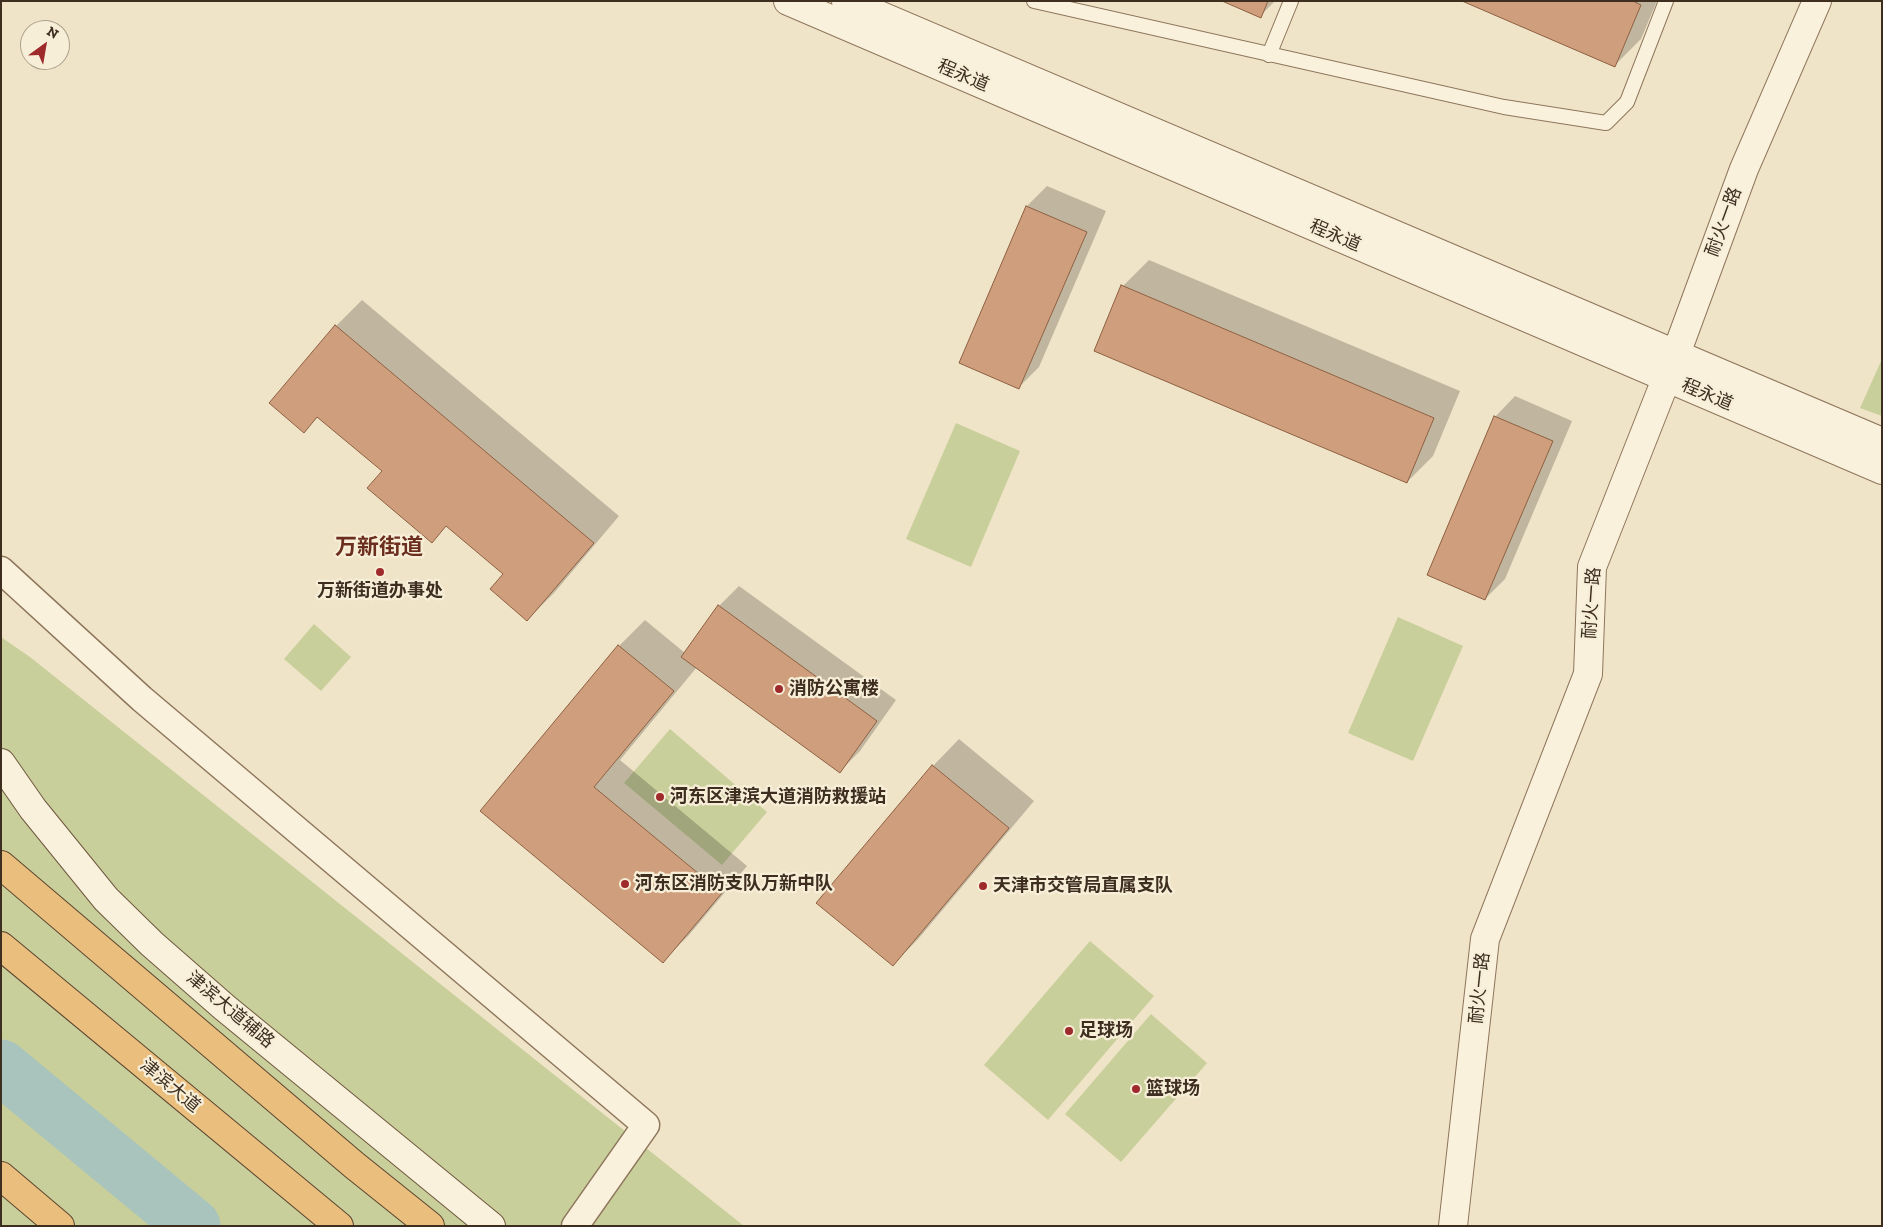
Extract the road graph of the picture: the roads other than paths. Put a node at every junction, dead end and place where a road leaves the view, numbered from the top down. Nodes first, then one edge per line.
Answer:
1 (788, 1) edge
2 (846, 1) edge
3 (1034, 1) edge
4 (1291, 1) edge
5 (1666, 1) edge
6 (1817, 1) edge
7 (1269, 54) junction
8 (1671, 366) junction
9 (1882, 442) edge
10 (1882, 470) edge
11 (1, 570) edge
12 (1, 763) edge
13 (1, 865) edge
14 (1, 946) edge
15 (1, 1176) edge
16 (60, 1226) edge
17 (339, 1226) edge
18 (430, 1226) edge
19 (491, 1226) edge
20 (575, 1226) edge
21 (1454, 1226) edge

1 - 8 street, 程永道
2 - 8 street, 程永道
3 - 7 lane
4 - 7 lane
5 - 7 lane
6 - 8 street, 耐火一路
8 - 9 street, 程永道
8 - 10 street, 程永道
8 - 21 street, 耐火一路
11 - 20 street
12 - 19 street, 津滨大道辅路
13 - 18 highway
14 - 17 highway, 津滨大道
15 - 16 highway

